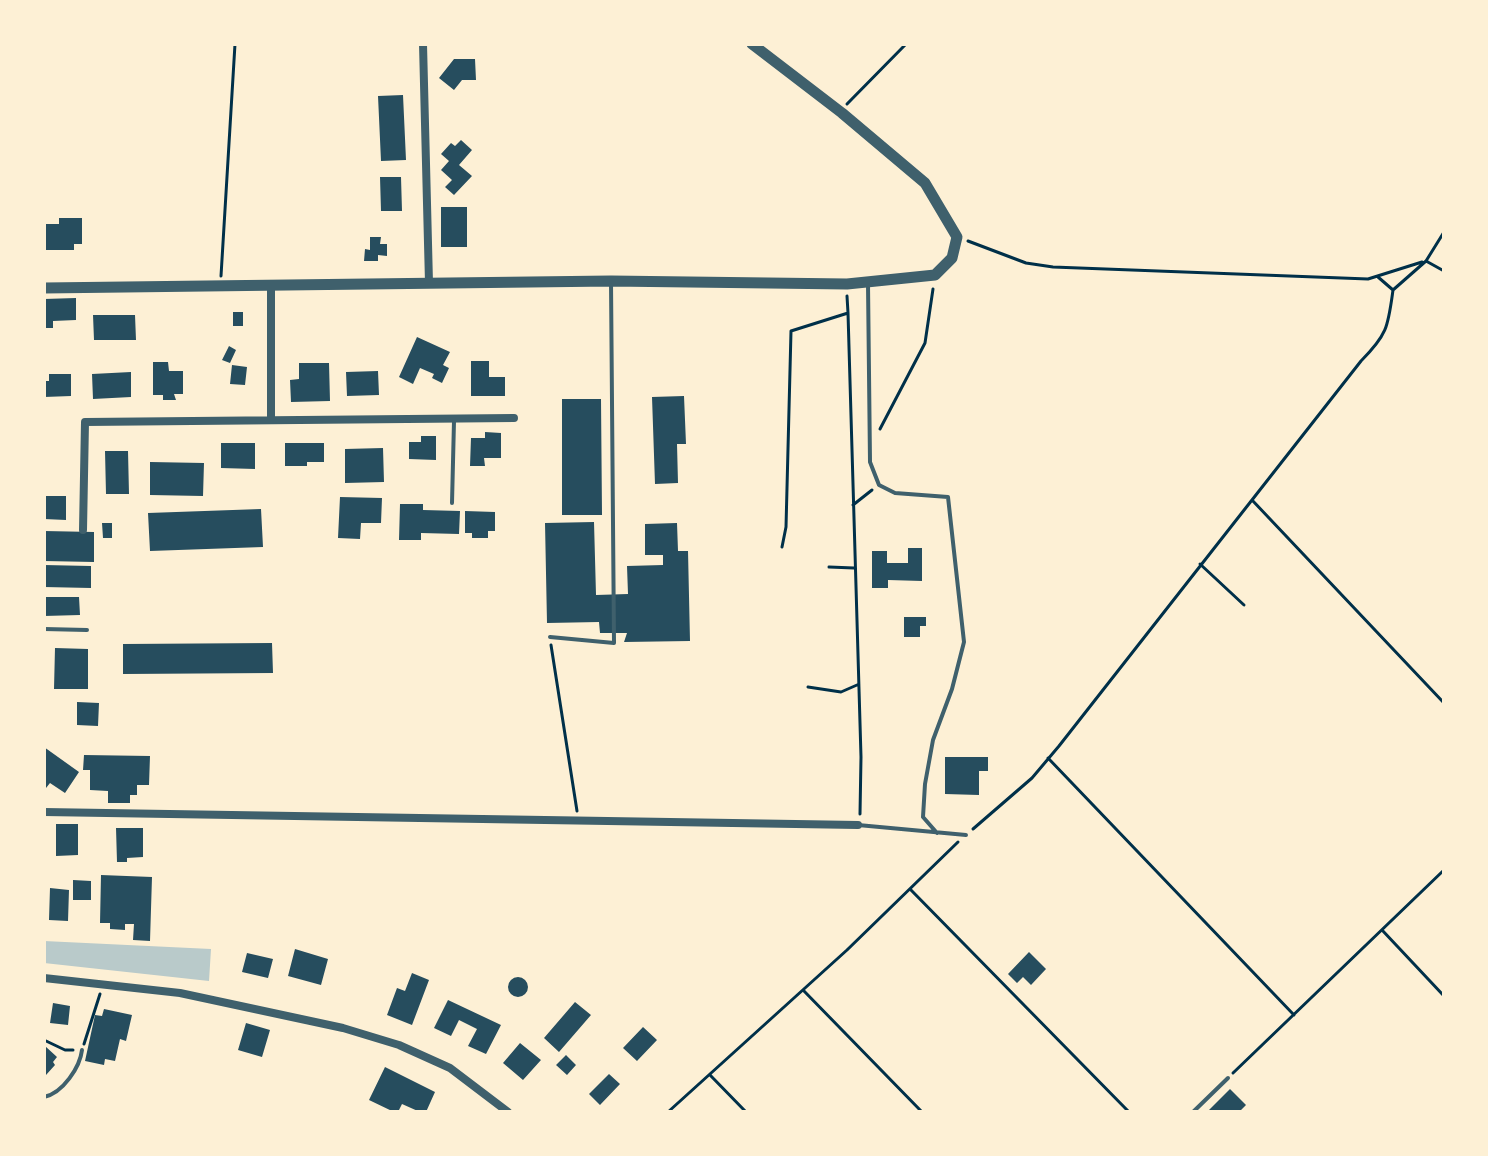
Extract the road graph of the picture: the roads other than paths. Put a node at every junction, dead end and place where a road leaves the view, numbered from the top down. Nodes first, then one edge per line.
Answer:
1 (423, 44) edge
2 (752, 44) edge
3 (611, 281) junction
4 (868, 282) junction
5 (429, 283) junction
6 (271, 286) junction
7 (44, 288) edge
8 (454, 418) junction
9 (514, 418) dead end
10 (271, 420) junction
11 (452, 503) dead end
12 (83, 530) dead end
13 (44, 629) edge
14 (87, 630) dead end
15 (550, 637) road end
16 (44, 812) edge
17 (858, 825) joint
18 (937, 833) junction
19 (966, 835) road end
20 (44, 978) edge
21 (82, 1050) road end
22 (1228, 1078) road end
23 (44, 1097) edge
24 (508, 1112) edge
25 (1193, 1112) edge

1 - 5 street
2 - 4 street
3 - 4 street
3 - 5 street
3 - 15 lane
4 - 18 lane
5 - 6 street
6 - 7 street
6 - 10 street
8 - 9 street
8 - 10 street
8 - 11 lane
10 - 12 street
13 - 14 lane
16 - 17 street
17 - 18 lane
18 - 19 lane
20 - 24 street
21 - 23 lane
22 - 25 lane

